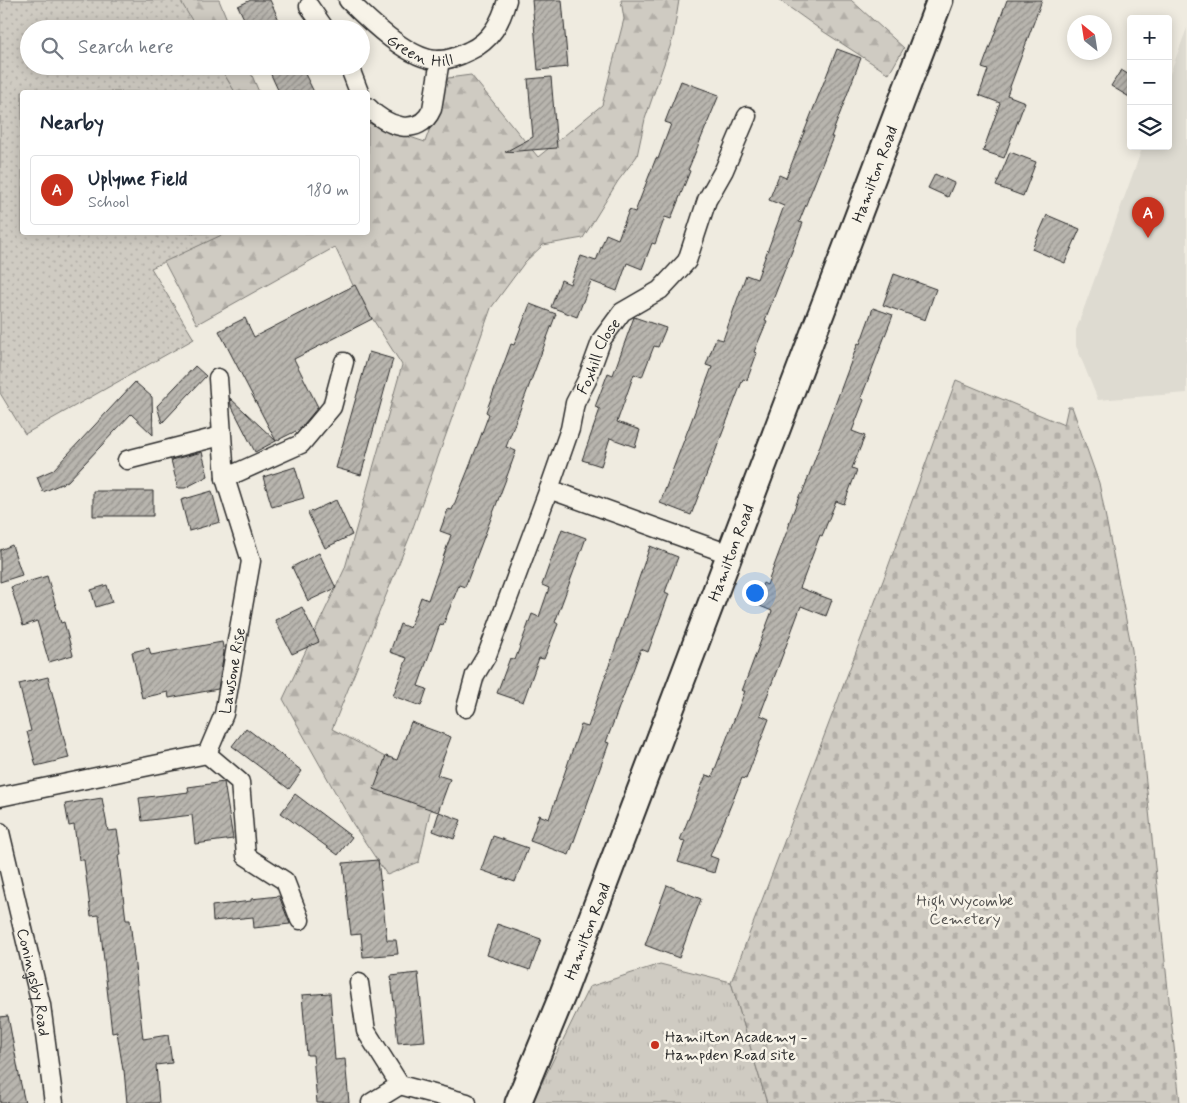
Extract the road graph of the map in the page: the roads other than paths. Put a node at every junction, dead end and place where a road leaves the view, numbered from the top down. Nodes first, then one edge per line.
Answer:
1 (348, 0) edge
2 (506, 0) edge
3 (940, 0) edge
4 (309, 6) dead end
5 (319, 20) edge
6 (368, 20) edge
7 (370, 22) edge
8 (440, 60) junction
9 (352, 75) edge
10 (358, 90) edge
11 (370, 109) edge
12 (747, 116) dead end
13 (344, 362) dead end
14 (218, 378) dead end
15 (221, 436) junction
16 (127, 460) dead end
17 (225, 478) junction
18 (549, 489) junction
19 (729, 554) junction
20 (466, 708) dead end
21 (206, 754) junction
22 (0, 798) edge
23 (0, 832) edge
24 (300, 920) dead end
25 (359, 982) dead end
26 (400, 1086) junction
27 (54, 1103) edge
28 (371, 1103) edge
29 (466, 1103) edge
30 (518, 1103) edge

1 - 6 street, Green Hill
2 - 8 street, Green Hill
3 - 19 street, Hamilton Road
4 - 5 street
7 - 8 street, Green Hill
8 - 11 street
9 - 10 street
12 - 18 street, Foxhill Close
13 - 17 street
14 - 15 street, Lawsone Rise
15 - 16 street
15 - 17 street, Lawsone Rise
17 - 21 street, Lawsone Rise
18 - 19 street
18 - 20 street, Foxhill Close
19 - 30 street, Hamilton Road
21 - 22 street
21 - 24 street
23 - 27 street, Coningsby Road
25 - 26 street
26 - 28 street
26 - 29 street

